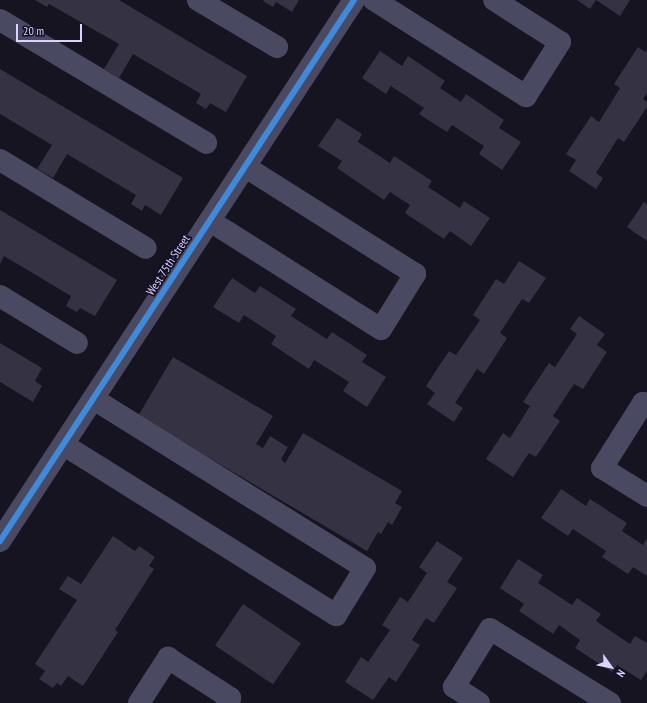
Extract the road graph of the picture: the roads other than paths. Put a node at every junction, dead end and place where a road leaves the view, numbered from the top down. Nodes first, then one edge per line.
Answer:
1 (198, 0) edge
2 (354, 0) edge
3 (374, 0) edge
4 (494, 0) edge
5 (0, 20) edge
6 (277, 47) dead end
7 (206, 143) dead end
8 (0, 160) edge
9 (246, 167) junction
10 (210, 221) junction
11 (146, 248) dead end
12 (0, 296) edge
13 (77, 342) dead end
14 (94, 399) junction
15 (647, 406) edge
16 (64, 445) junction
17 (647, 496) edge
18 (0, 541) edge
19 (139, 703) edge
20 (227, 703) edge
21 (479, 703) edge
22 (610, 703) edge

1 - 6 street
2 - 9 street, West 75th Street
3 - 4 street
5 - 7 street
8 - 11 street
9 - 10 street, West 75th Street
9 - 10 street
10 - 14 street, West 75th Street
12 - 13 street
14 - 16 street, West 75th Street
14 - 16 street
15 - 17 street
16 - 18 street, West 75th Street
19 - 20 street
21 - 22 street

